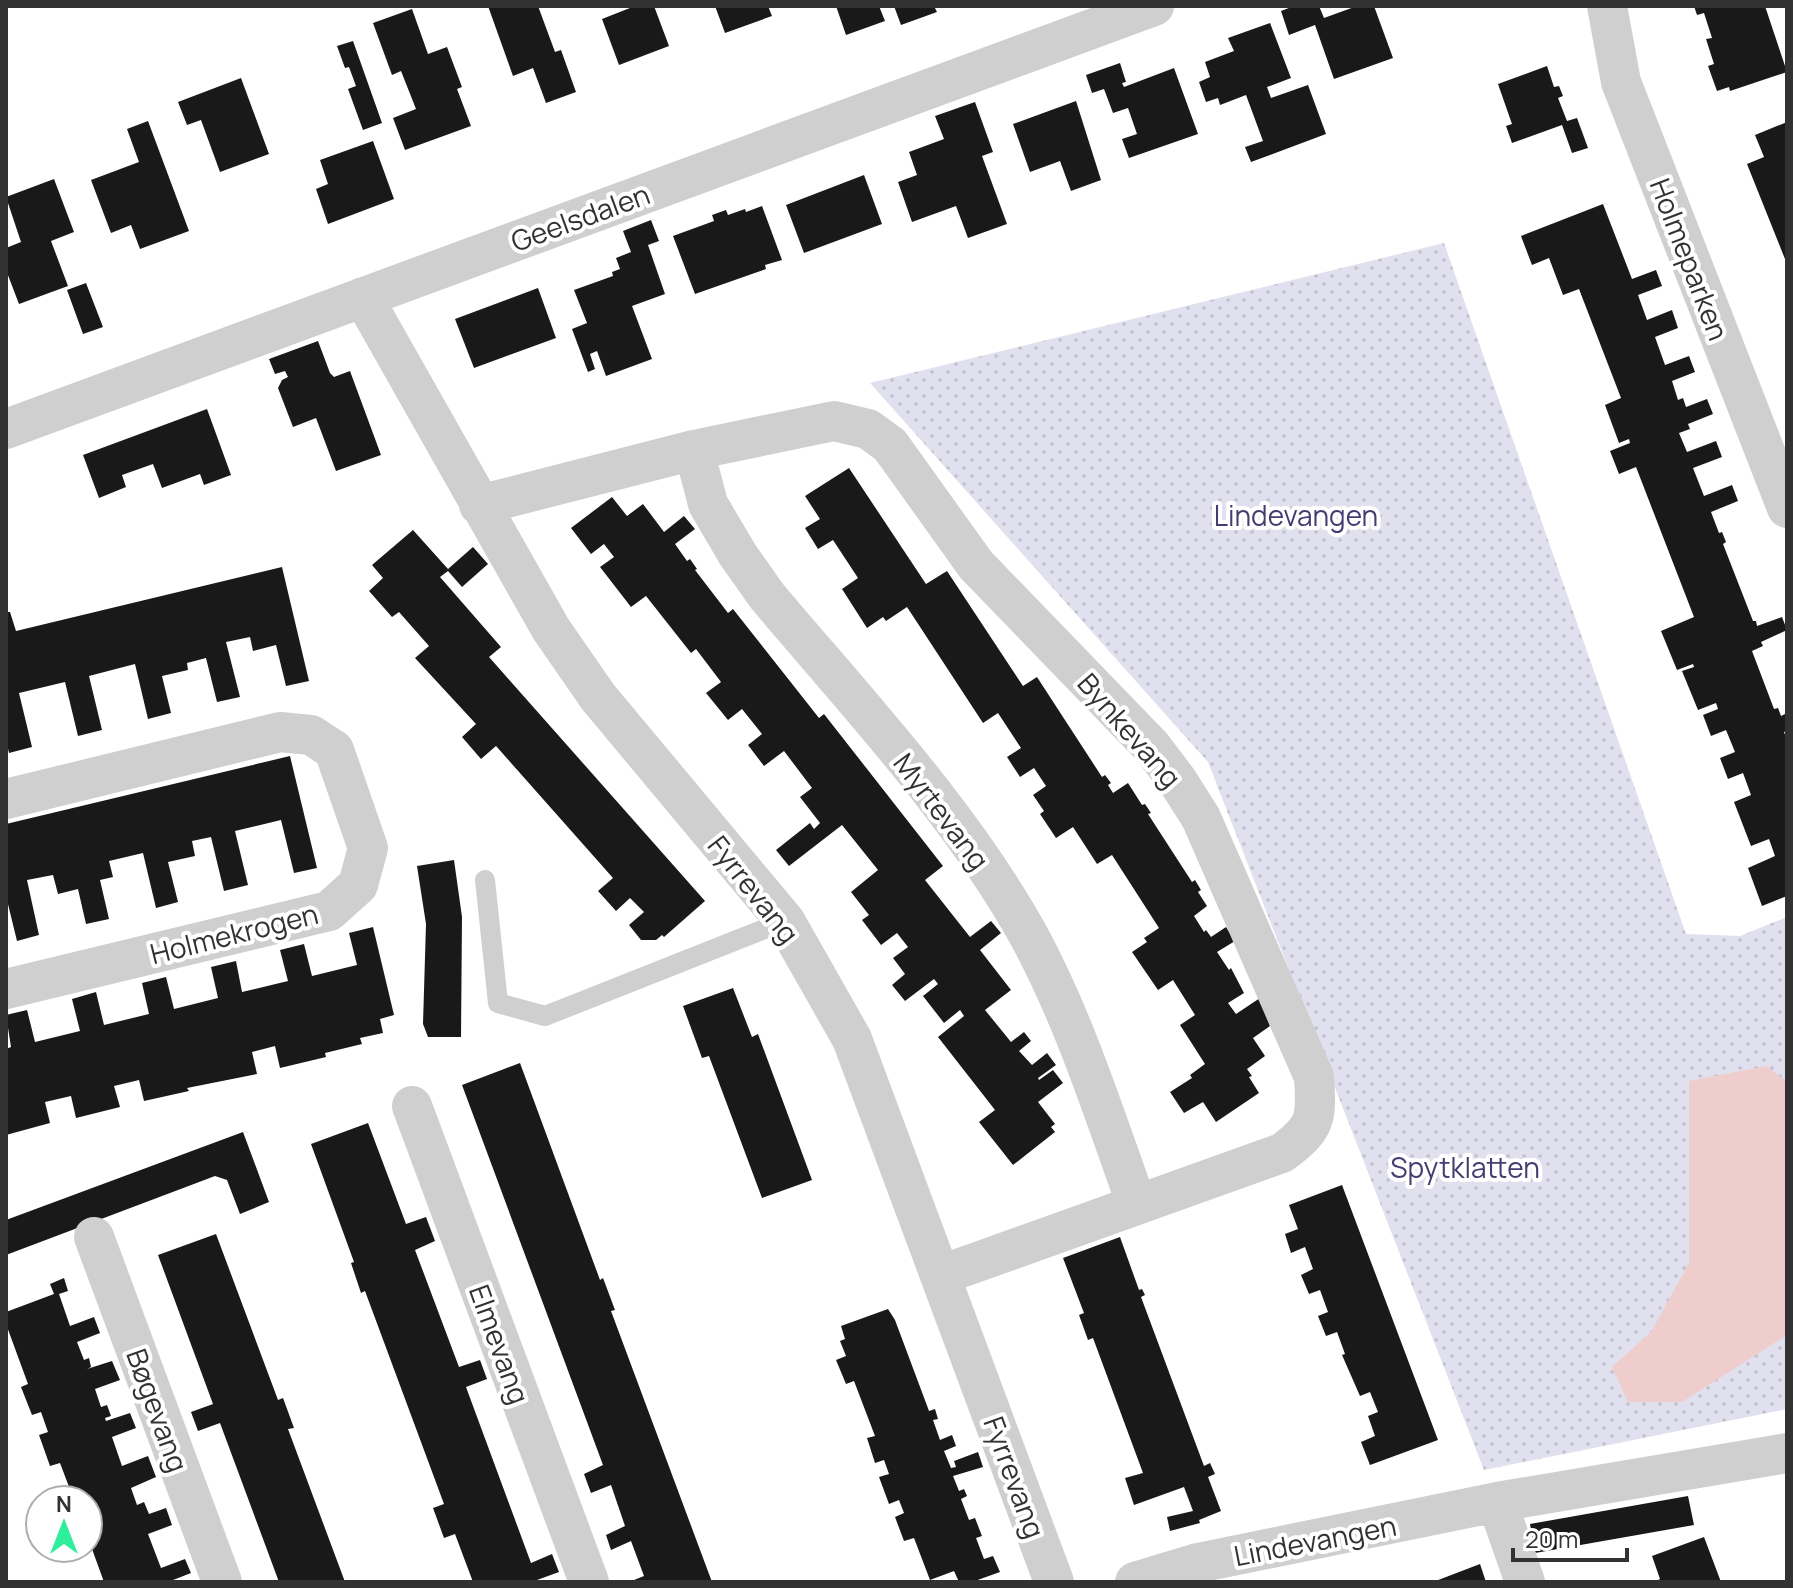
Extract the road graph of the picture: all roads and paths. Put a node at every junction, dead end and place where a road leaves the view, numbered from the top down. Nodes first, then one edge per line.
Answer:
1 (1154, 6) edge
2 (1607, 6) edge
3 (363, 297) junction
4 (6, 429) edge
5 (694, 450) junction
6 (479, 505) junction
7 (1787, 508) edge
8 (6, 799) edge
9 (485, 880) dead end
10 (785, 921) junction
11 (6, 989) edge
12 (412, 1106) dead end
13 (1137, 1205) junction
14 (94, 1237) dead end
15 (941, 1275) junction
16 (1787, 1453) edge
17 (1497, 1502) junction
18 (222, 1582) edge
19 (589, 1582) edge
20 (1054, 1582) edge
21 (1135, 1582) edge
22 (1525, 1582) edge

1 - 3 street, Geelsdalen
2 - 7 street, Holmeparken
3 - 4 street, Geelsdalen
3 - 6 street, Fyrrevang
5 - 6 street, Bynkevang
5 - 13 street, Myrtevang
5 - 13 street, Bynkevang
6 - 10 street, Fyrrevang
8 - 11 street, Holmekrogen
9 - 10 lane
10 - 15 street, Fyrrevang
12 - 19 street, Elmevang
13 - 15 street, Bynkevang
14 - 18 street, Bøgevang
15 - 20 street, Fyrrevang
16 - 17 street, Lindevangen
17 - 21 street, Lindevangen
17 - 22 street

